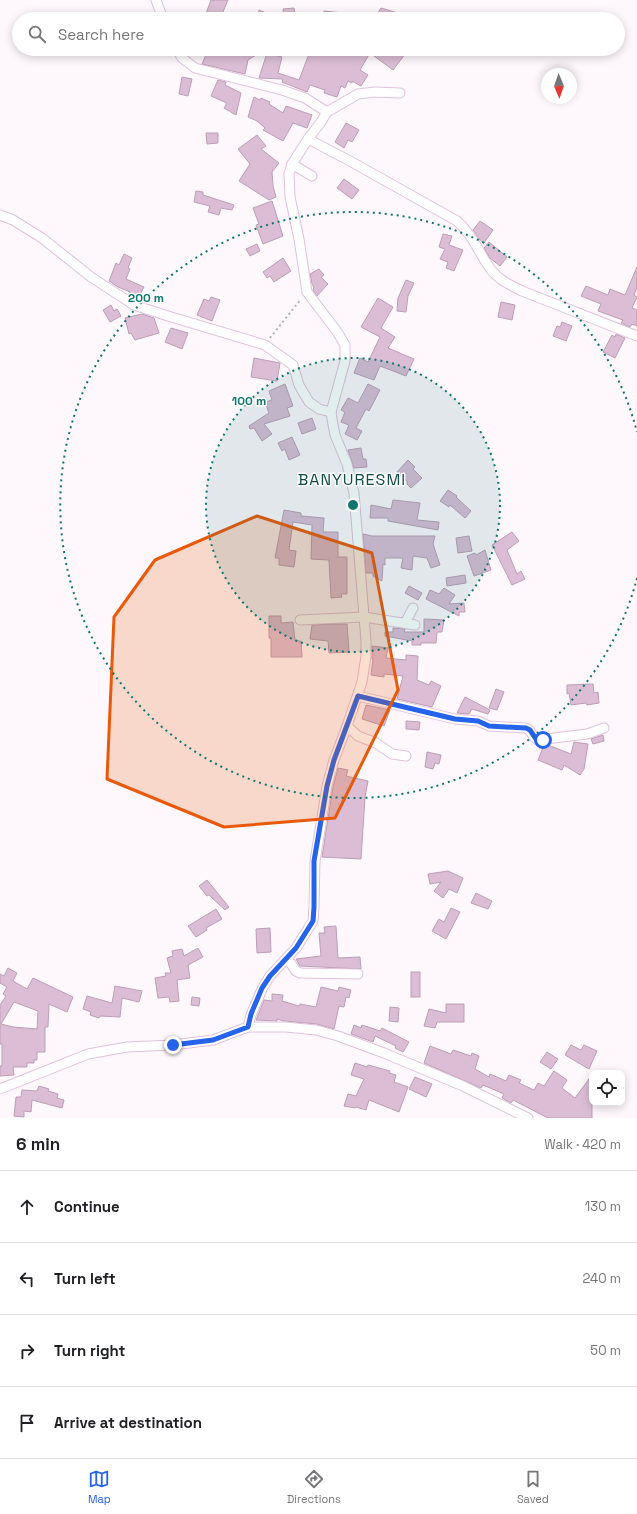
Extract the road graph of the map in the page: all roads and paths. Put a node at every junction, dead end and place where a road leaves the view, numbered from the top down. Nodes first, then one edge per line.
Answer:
1 (156, 0) edge
2 (160, 12) edge
3 (181, 56) edge
4 (400, 93) dead end
5 (327, 112) junction
6 (308, 139) junction
7 (292, 164) junction
8 (312, 176) dead end
9 (0, 215) edge
10 (307, 292) junction
11 (637, 336) edge
12 (265, 344) junction
13 (331, 412) junction
14 (413, 608) dead end
15 (364, 617) junction
16 (300, 620) dead end
17 (406, 623) junction
18 (415, 625) dead end
19 (358, 696) junction
20 (347, 726) junction
21 (604, 728) dead end
22 (406, 756) dead end
23 (287, 958) junction
24 (358, 974) dead end
25 (248, 1027) junction
26 (0, 1089) edge
27 (528, 1118) edge

1 - 2 street
3 - 5 street
4 - 5 street
5 - 6 street
6 - 7 street
6 - 11 street
7 - 8 street
7 - 10 street
9 - 12 street
10 - 12 path
10 - 13 street
12 - 13 street
13 - 15 street
14 - 17 street
15 - 16 street
15 - 17 street
15 - 19 street
17 - 18 street
19 - 20 street
19 - 21 street
20 - 22 street
20 - 23 street
23 - 24 street
23 - 25 street
25 - 26 street
25 - 27 street

